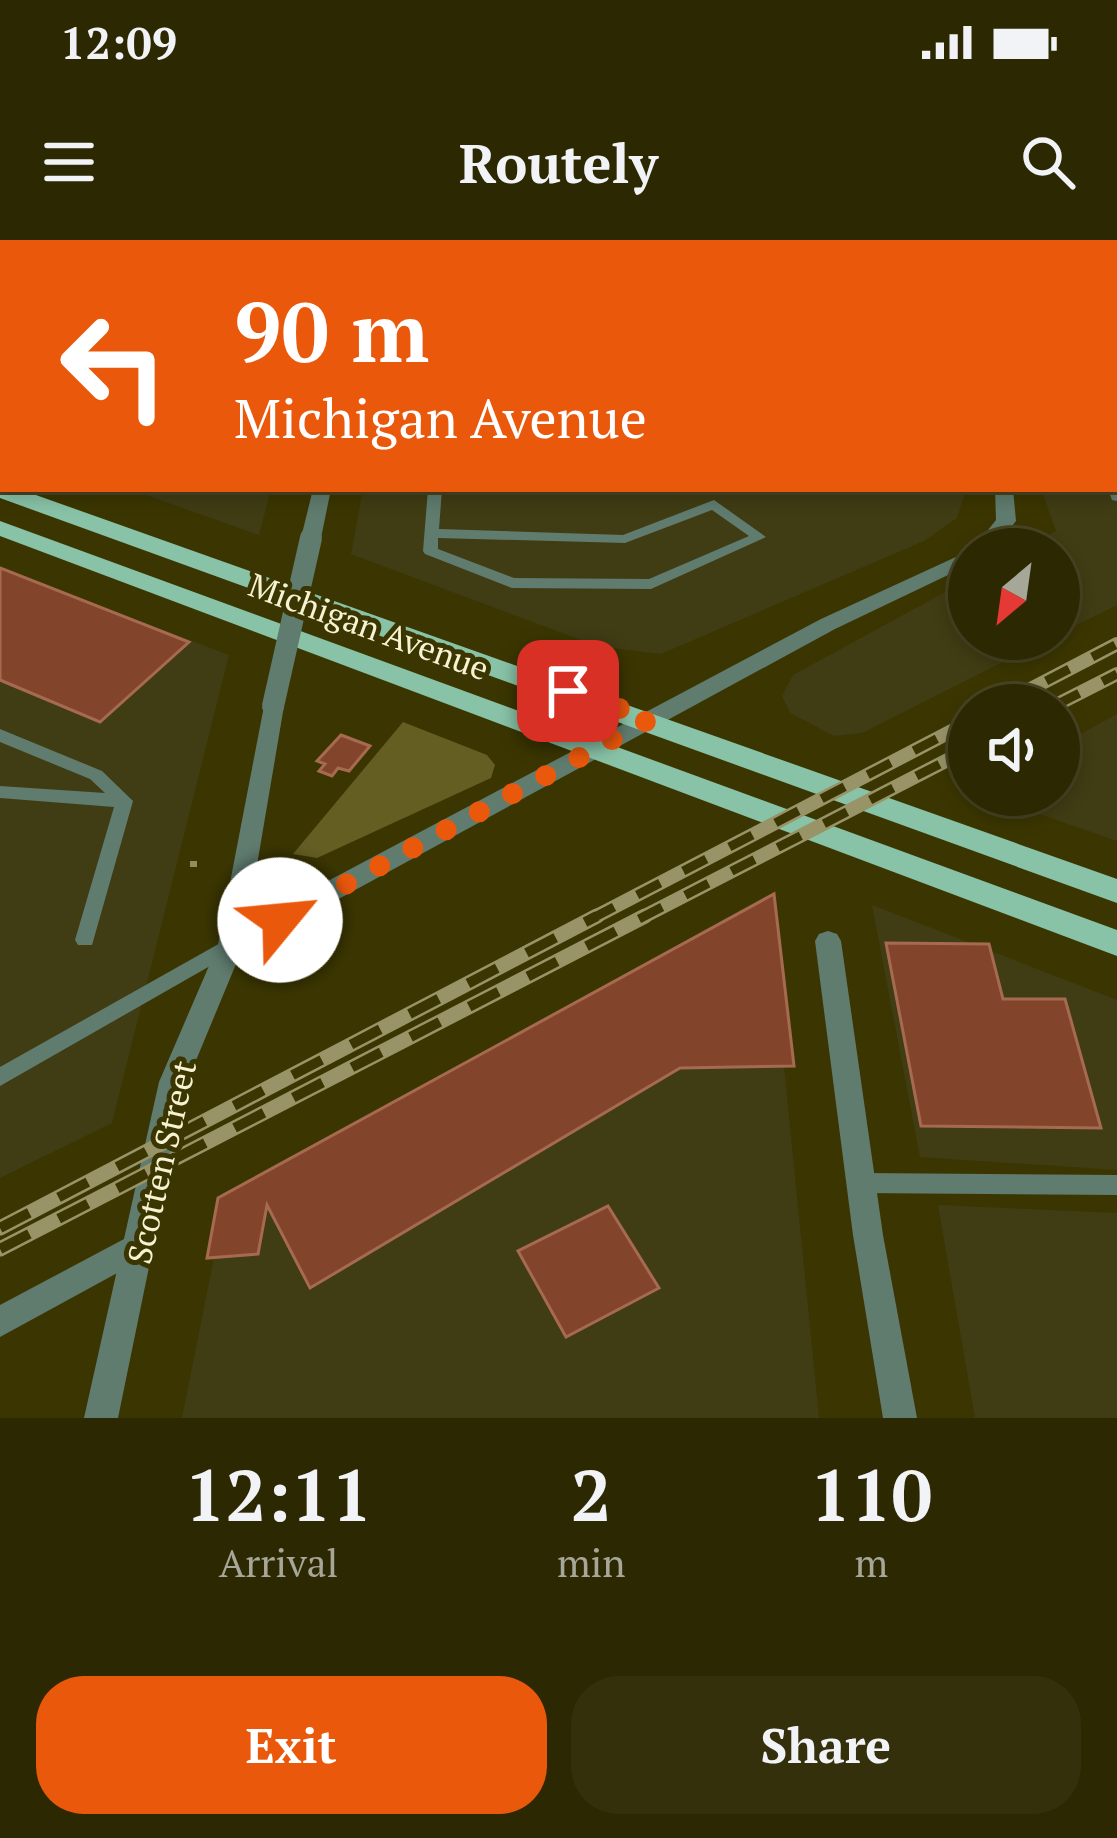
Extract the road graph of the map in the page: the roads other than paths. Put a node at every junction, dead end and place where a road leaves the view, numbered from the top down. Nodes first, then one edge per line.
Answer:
1 (6, 492) edge
2 (321, 492) edge
3 (435, 492) edge
4 (1004, 492) edge
5 (0, 528) edge
6 (1003, 528) edge
7 (431, 533) junction
8 (948, 567) edge
9 (650, 719) junction
10 (0, 735) edge
11 (598, 749) junction
12 (0, 792) edge
13 (124, 802) junction
14 (1117, 891) edge
15 (85, 940) dead end
16 (828, 941) dead end
17 (1117, 943) edge
18 (231, 946) junction
19 (0, 1077) edge
20 (861, 1183) junction
21 (1117, 1185) edge
22 (141, 1244) junction
23 (0, 1322) edge
24 (101, 1418) edge
25 (901, 1418) edge

1 - 9 main road, Michigan Avenue
2 - 18 street, Scotten Street, bridge
3 - 7 lane
4 - 6 street
5 - 11 main road, Michigan Avenue
7 - 7 lane
8 - 9 street
9 - 11 street
9 - 14 main road, Michigan Avenue
10 - 13 lane
11 - 17 main road, Michigan Avenue
11 - 18 street
12 - 13 lane
13 - 15 lane
16 - 20 street
18 - 19 lane
18 - 22 street, Scotten Street
20 - 21 lane
20 - 25 street
22 - 23 street
22 - 24 street, Scotten Street

